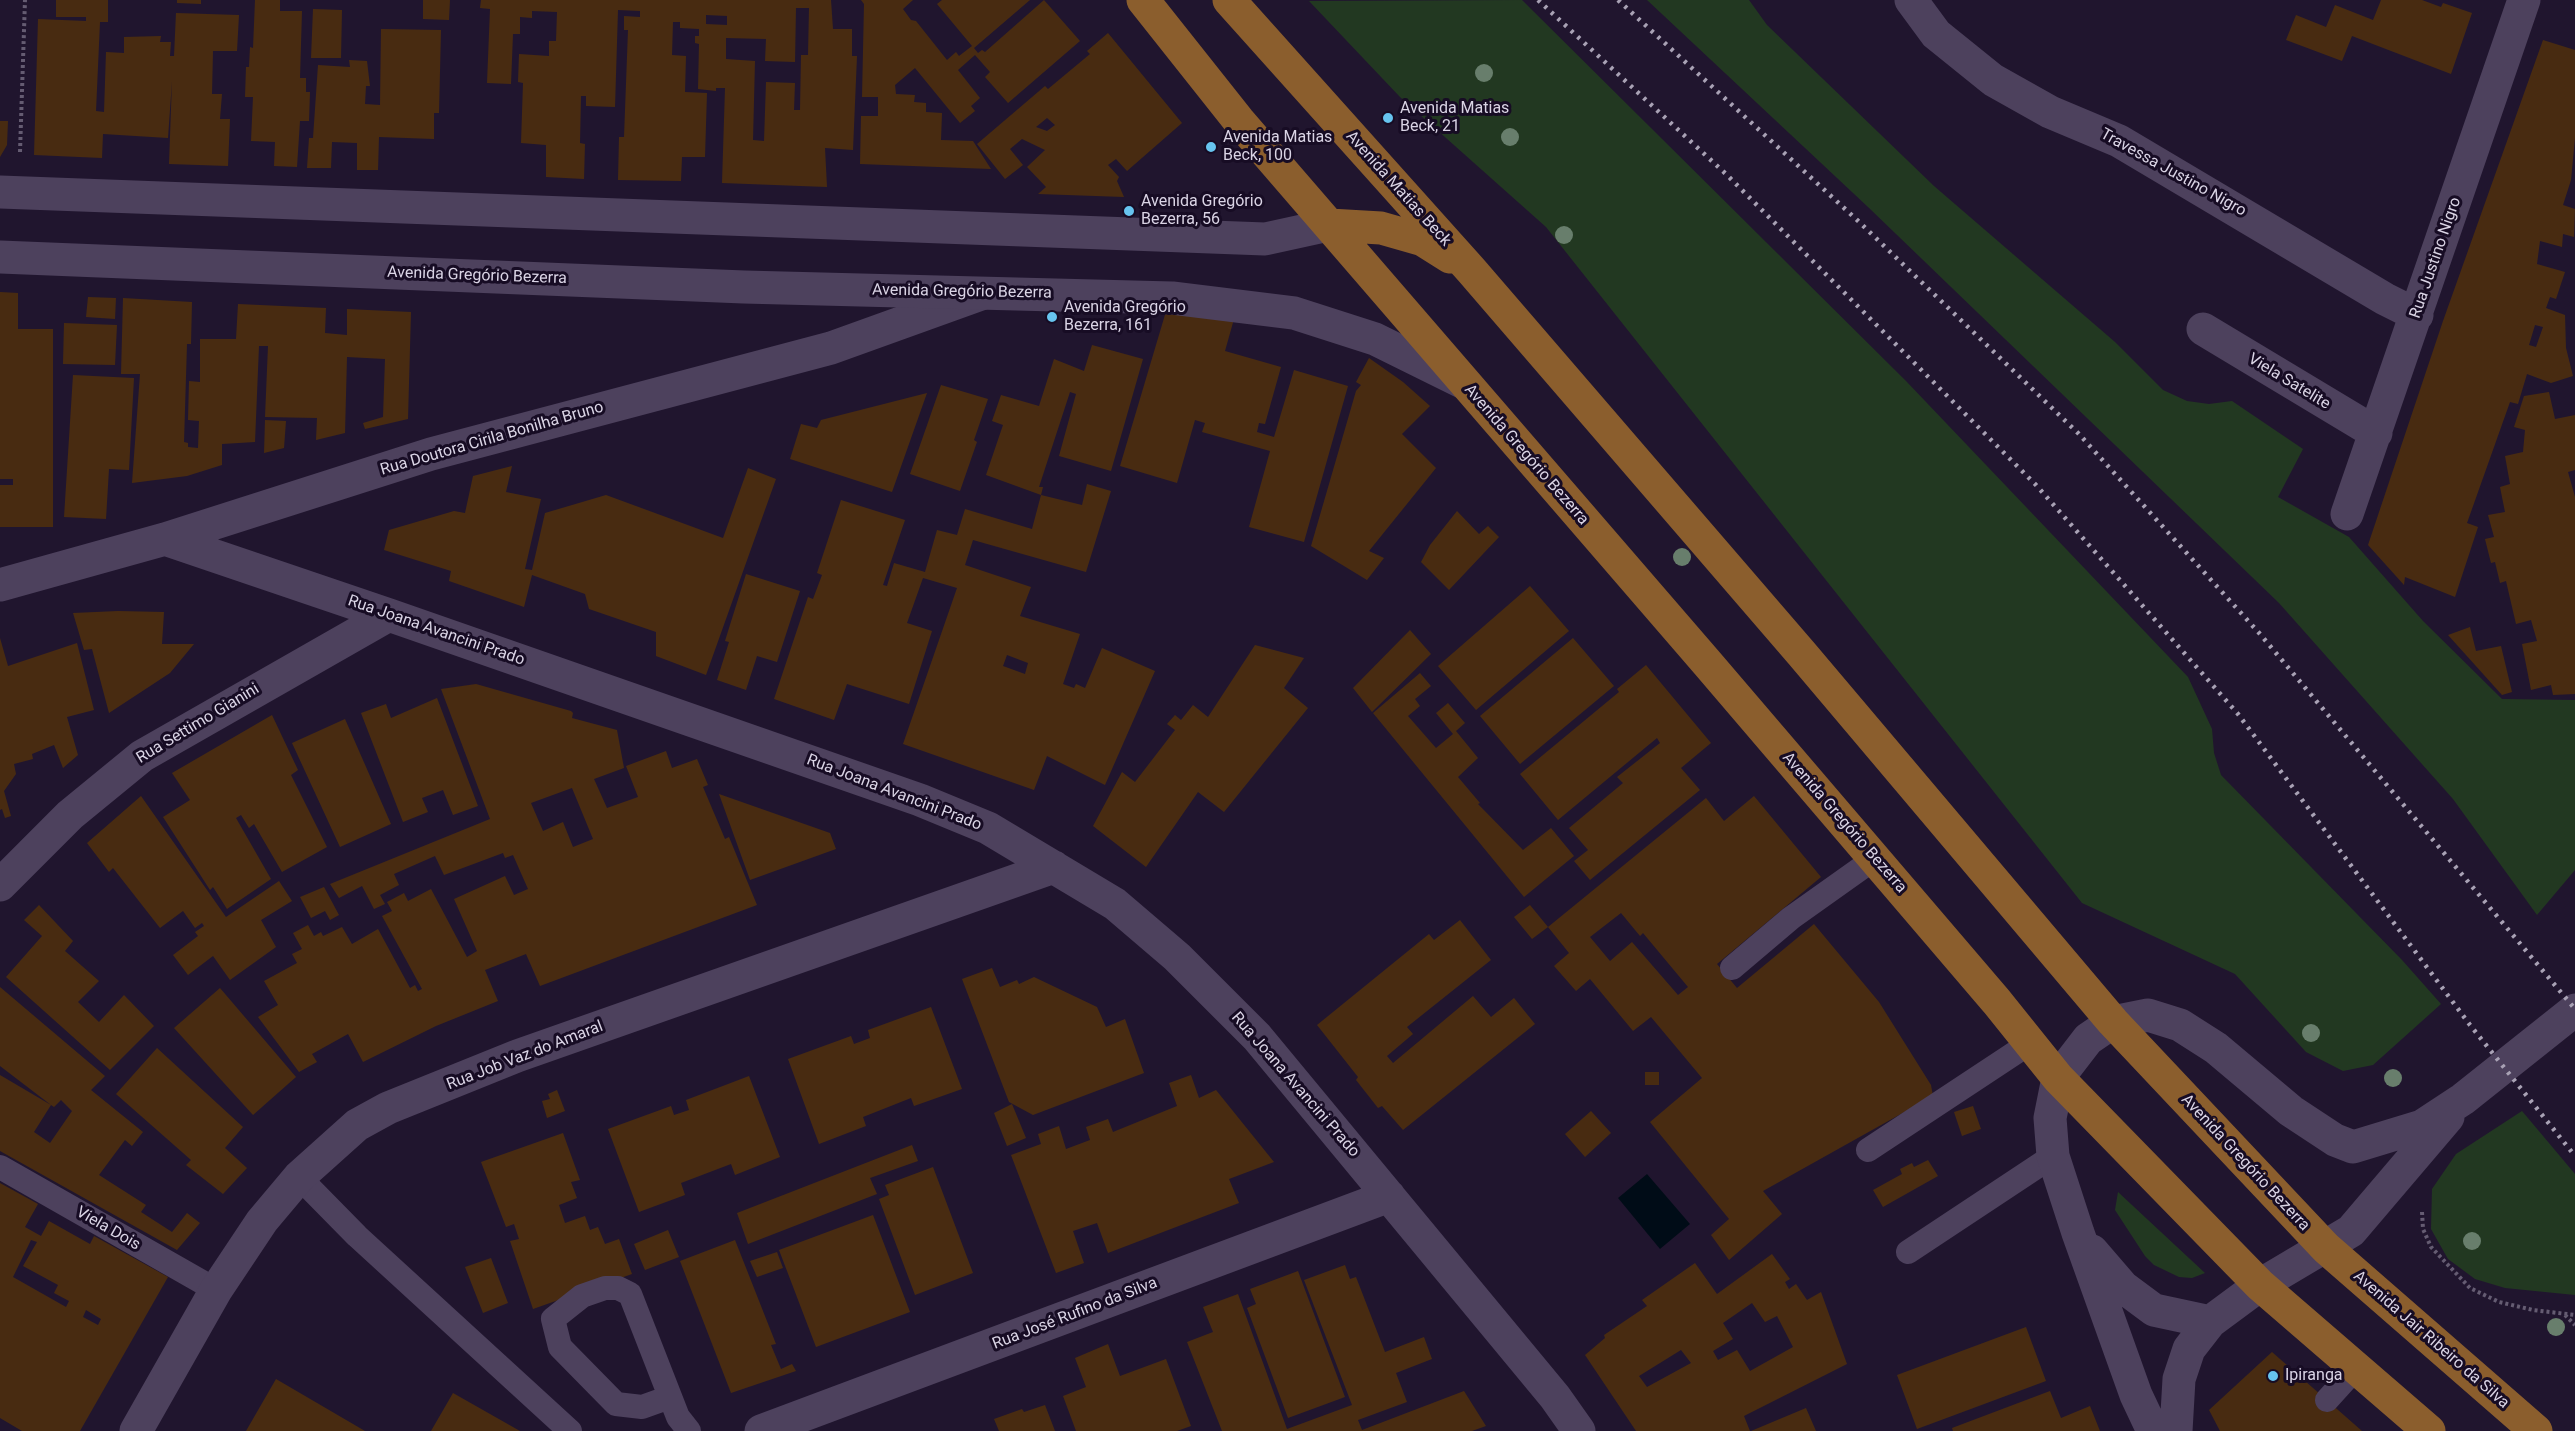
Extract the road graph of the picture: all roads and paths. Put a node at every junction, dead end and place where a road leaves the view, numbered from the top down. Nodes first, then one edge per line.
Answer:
1 (25, 0) edge
2 (1143, 0) edge
3 (1229, 0) edge
4 (1911, 0) edge
5 (2524, 0) edge
6 (9, 192) edge
7 (1329, 225) junction
8 (0, 257) edge
9 (1471, 270) junction
10 (984, 292) junction
11 (2417, 315) junction
12 (2203, 329) dead end
13 (1464, 383) junction
14 (2376, 433) junction
15 (2347, 514) dead end
16 (165, 539) junction
17 (0, 585) edge
18 (389, 615) junction
19 (1874, 859) junction
20 (1054, 867) junction
21 (0, 885) edge
22 (1732, 968) dead end
23 (2575, 1010) edge
24 (2113, 1022) junction
25 (2030, 1043) junction
26 (2058, 1078) junction
27 (2463, 1099) junction
28 (1869, 1150) dead end
29 (2054, 1156) junction
30 (0, 1167) edge
31 (299, 1177) junction
32 (1389, 1196) junction
33 (2422, 1205) dead end
34 (2078, 1233) junction
35 (2326, 1248) junction
36 (1908, 1252) dead end
37 (2260, 1285) junction
38 (216, 1290) junction
39 (2565, 1314) junction
40 (2575, 1315) edge
41 (2210, 1322) junction
42 (2575, 1325) edge
43 (2356, 1368) junction
44 (670, 1397) junction
45 (2327, 1400) dead end
46 (136, 1431) edge
47 (570, 1431) edge
48 (689, 1431) edge
49 (761, 1431) edge
50 (1579, 1431) edge
51 (2153, 1431) edge
52 (2176, 1431) edge
53 (2429, 1431) edge
54 (2536, 1431) edge

1 - 6 path
2 - 7 main road
3 - 9 main road, Avenida Matias Beck
4 - 11 street, Travessa Justino Nigro
5 - 11 street, Rua Justino Nigro
6 - 7 street
7 - 9 main road
7 - 13 main road
8 - 10 street, Avenida Gregório Bezerra
9 - 24 main road, Avenida Gregório Bezerra
10 - 13 street, Avenida Gregório Bezerra
10 - 16 street, Rua Doutora Cirila Bonilha Bruno
11 - 14 street, Rua Justino Nigro
12 - 14 street, Viela Satelite
13 - 19 main road, Avenida Gregório Bezerra
14 - 15 street, Rua Justino Nigro
16 - 17 street, Rua Doutora Cirila Bonilha Bruno
16 - 18 street, Rua Joana Avancini Prado
18 - 20 street, Rua Joana Avancini Prado
18 - 21 street, Rua Settimo Gianini
19 - 22 lane
19 - 25 main road, Avenida Gregório Bezerra
20 - 31 street, Rua Job Vaz do Amaral
20 - 32 street, Rua Joana Avancini Prado
23 - 27 street
24 - 26 street
24 - 27 street
24 - 35 main road, Avenida Gregório Bezerra
25 - 26 main road, Avenida Gregório Bezerra
25 - 28 lane
26 - 29 street
26 - 37 main road, Avenida Gregório Bezerra
27 - 35 street
29 - 34 street
29 - 36 lane
30 - 38 lane, Viela Dois
31 - 38 street, Rua Job Vaz do Amaral
31 - 47 lane
32 - 49 street, Rua José Rufino da Silva
32 - 50 street, Rua Joana Avancini Prado
33 - 39 path
34 - 41 street
34 - 51 street
35 - 37 street, Avenida Gregório Bezerra
35 - 54 main road, Avenida Jair Ribeiro da Silva
37 - 41 street, Avenida Gregório Bezerra
37 - 43 main road
38 - 46 street, Rua Job Vaz do Amaral
39 - 40 path
39 - 42 path
41 - 52 street, Avenida Gregório Bezerra
43 - 45 lane
43 - 53 main road
44 - 44 lane
44 - 48 lane

